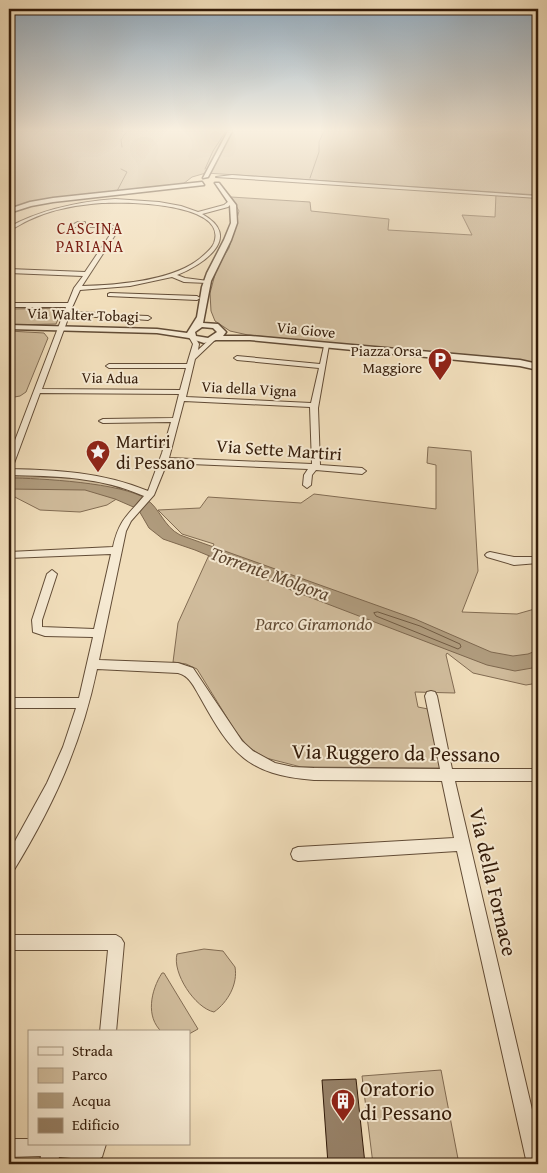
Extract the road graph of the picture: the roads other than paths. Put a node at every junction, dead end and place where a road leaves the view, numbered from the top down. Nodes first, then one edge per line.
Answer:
1 (178, 186) edge
2 (220, 186) edge
3 (374, 186) edge
4 (538, 197) edge
5 (231, 202) junction
6 (9, 211) edge
7 (197, 214) junction
8 (83, 225) dead end
9 (9, 228) edge
10 (9, 272) edge
11 (86, 274) junction
12 (171, 274) junction
13 (206, 282) junction
14 (132, 284) junction
15 (77, 288) junction
16 (110, 295) dead end
17 (135, 296) junction
18 (197, 298) dead end
19 (9, 305) edge
20 (69, 305) junction
21 (203, 308) junction
22 (66, 314) junction
23 (97, 315) dead end
24 (122, 317) dead end
25 (135, 317) junction
26 (148, 318) dead end
27 (9, 327) edge
28 (61, 328) junction
29 (220, 329) junction
30 (128, 330) junction
31 (193, 332) junction
32 (250, 338) junction
33 (214, 339) junction
34 (327, 346) junction
35 (237, 358) dead end
36 (190, 364) junction
37 (109, 366) dead end
38 (323, 366) junction
39 (538, 366) edge
40 (37, 391) junction
41 (182, 396) junction
42 (314, 406) junction
43 (176, 420) junction
44 (103, 421) dead end
45 (164, 460) junction
46 (9, 466) edge
47 (315, 467) junction
48 (362, 471) dead end
49 (9, 472) edge
50 (307, 485) dead end
51 (149, 495) junction
52 (117, 550) junction
53 (9, 555) edge
54 (490, 555) dead end
55 (538, 560) edge
56 (52, 574) dead end
57 (98, 633) junction
58 (91, 664) junction
59 (430, 696) dead end
60 (13, 703) dead end
61 (83, 703) junction
62 (447, 775) junction
63 (538, 775) edge
64 (462, 844) junction
65 (298, 854) dead end
66 (9, 865) edge
67 (9, 942) edge
68 (108, 1030) edge
69 (9, 1148) edge
70 (97, 1148) edge
71 (51, 1156) edge
72 (536, 1164) edge

1 - 6 street
2 - 5 street
3 - 4 street
5 - 7 street
5 - 13 street
7 - 9 street
7 - 12 street
8 - 11 street
10 - 11 street
11 - 15 street
12 - 13 street
12 - 14 street
13 - 21 street
14 - 15 street
14 - 17 street
15 - 20 street
16 - 17 street
17 - 18 street
19 - 20 street
20 - 22 street
21 - 29 street
21 - 31 street
22 - 23 street
22 - 28 street
24 - 25 street
25 - 26 street
25 - 30 street
27 - 28 street, Via Walter Tobagi
28 - 30 street, Via Walter Tobagi
28 - 40 street
29 - 31 street, Via Giove
29 - 32 street, Via Giove
29 - 33 street
30 - 31 street, Via Walter Tobagi
31 - 33 street, Via Giove
31 - 36 street
32 - 33 street, Via Giove
32 - 34 street, Via Giove
33 - 36 street
34 - 38 street
34 - 39 street, Via Giove
35 - 38 street
36 - 37 street
36 - 41 street
38 - 42 street
40 - 41 street, Via Adua
40 - 46 street
41 - 42 street, Via della Vigna
41 - 43 street
42 - 47 street
43 - 44 street
43 - 45 street
45 - 47 street, Via Sette Martiri
45 - 51 street
47 - 48 street, Via Sette Martiri
47 - 50 street
49 - 51 street
51 - 52 street
52 - 53 street
52 - 57 street
54 - 55 street
56 - 57 street
57 - 58 street
58 - 61 street
58 - 62 street, Via Ruggero da Pessano
59 - 62 street, Via della Fornace
60 - 61 street
61 - 66 street
62 - 63 street, Via Ruggero da Pessano
62 - 64 street, Via della Fornace
64 - 65 street
64 - 72 street, Via della Fornace
67 - 68 street
69 - 71 street
70 - 71 street

